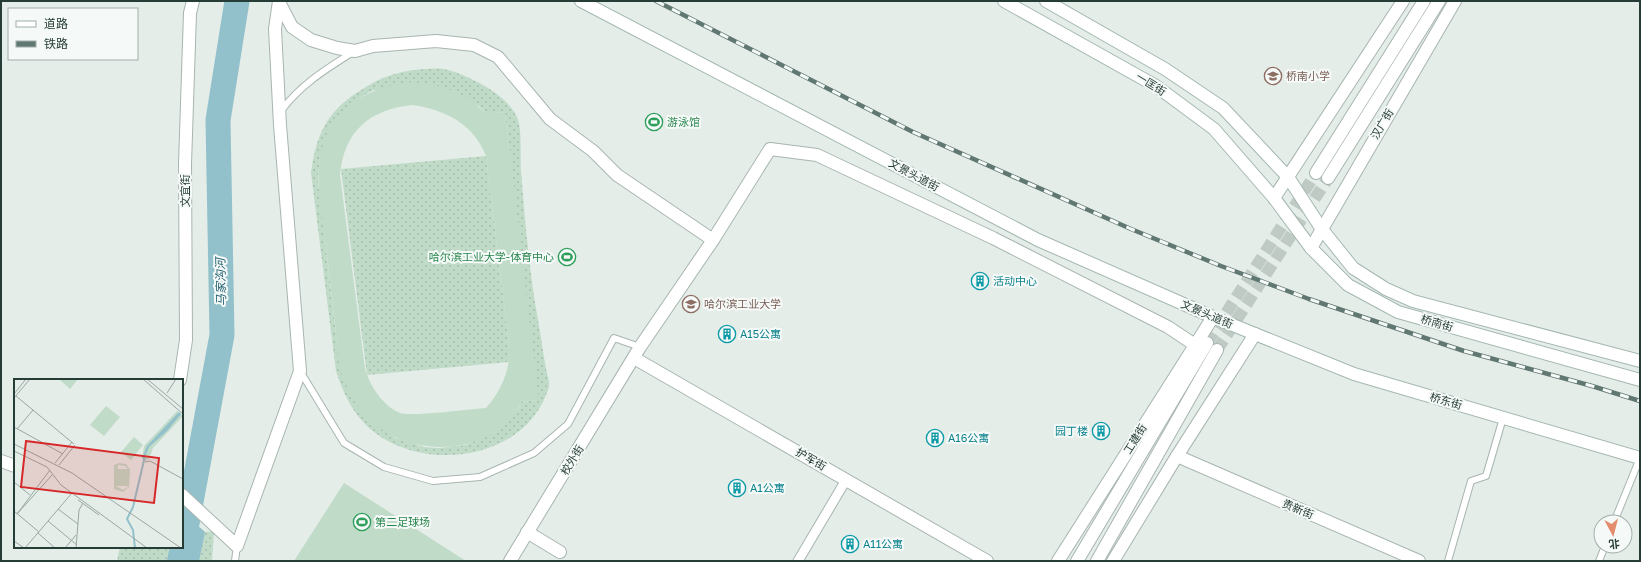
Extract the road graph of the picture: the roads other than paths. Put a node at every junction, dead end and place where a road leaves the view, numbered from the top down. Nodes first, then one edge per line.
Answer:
1 (193, 1) edge
2 (581, 1) edge
3 (1046, 1) edge
4 (1403, 1) edge
5 (1424, 1) edge
6 (1439, 1) edge
7 (1455, 1) edge
8 (279, 2) edge
9 (1009, 2) edge
10 (355, 51) junction
11 (280, 112) junction
12 (1288, 177) junction
13 (1274, 198) junction
14 (1321, 228) junction
15 (713, 240) junction
16 (1311, 248) junction
17 (1213, 317) junction
18 (1255, 334) junction
19 (1194, 345) junction
20 (640, 347) junction
21 (634, 358) junction
22 (1640, 361) edge
23 (300, 371) junction
24 (180, 379) edge
25 (1640, 380) edge
26 (1503, 418) junction
27 (1177, 456) junction
28 (1640, 458) edge
29 (1, 461) edge
30 (14, 466) edge
31 (846, 480) junction
32 (183, 496) edge
33 (1617, 514) edge
34 (527, 532) junction
35 (233, 542) junction
36 (560, 552) dead end
37 (235, 561) edge
38 (510, 561) edge
39 (798, 561) edge
40 (987, 561) edge
41 (1058, 561) edge
42 (1077, 561) edge
43 (1097, 561) edge
44 (1113, 561) edge
45 (1419, 561) edge
46 (1448, 561) edge

1 - 24 street, 文宜街
2 - 17 street, 文景头道街
3 - 12 street, 一匡街
4 - 12 street
5 - 6 street, 汉广街
7 - 14 street, 汉广街
8 - 10 street
8 - 11 street
9 - 13 street, 一匡街
10 - 11 lane
10 - 15 street
11 - 23 street
12 - 13 street
12 - 14 street, 桥南街
13 - 16 street, 桥南街
14 - 16 street, 汉广街
14 - 22 street, 桥南街
15 - 19 street, 校外街
15 - 20 street, 校外街
16 - 25 street, 桥南街
17 - 18 street, 文景头道街
17 - 19 street, 工建街
18 - 26 street, 桥东街
18 - 27 street
19 - 41 street, 工建街
20 - 21 street, 校外街
20 - 23 lane
21 - 31 street, 护军街
21 - 34 street, 校外街
23 - 35 street
26 - 28 street, 桥东街
26 - 46 lane
27 - 44 street
27 - 45 street, 贵新街
28 - 33 lane
29 - 30 street
31 - 39 street
31 - 40 street, 护军街
32 - 35 street
34 - 36 street
34 - 38 street, 校外街
35 - 37 lane
42 - 43 street, 工建街

